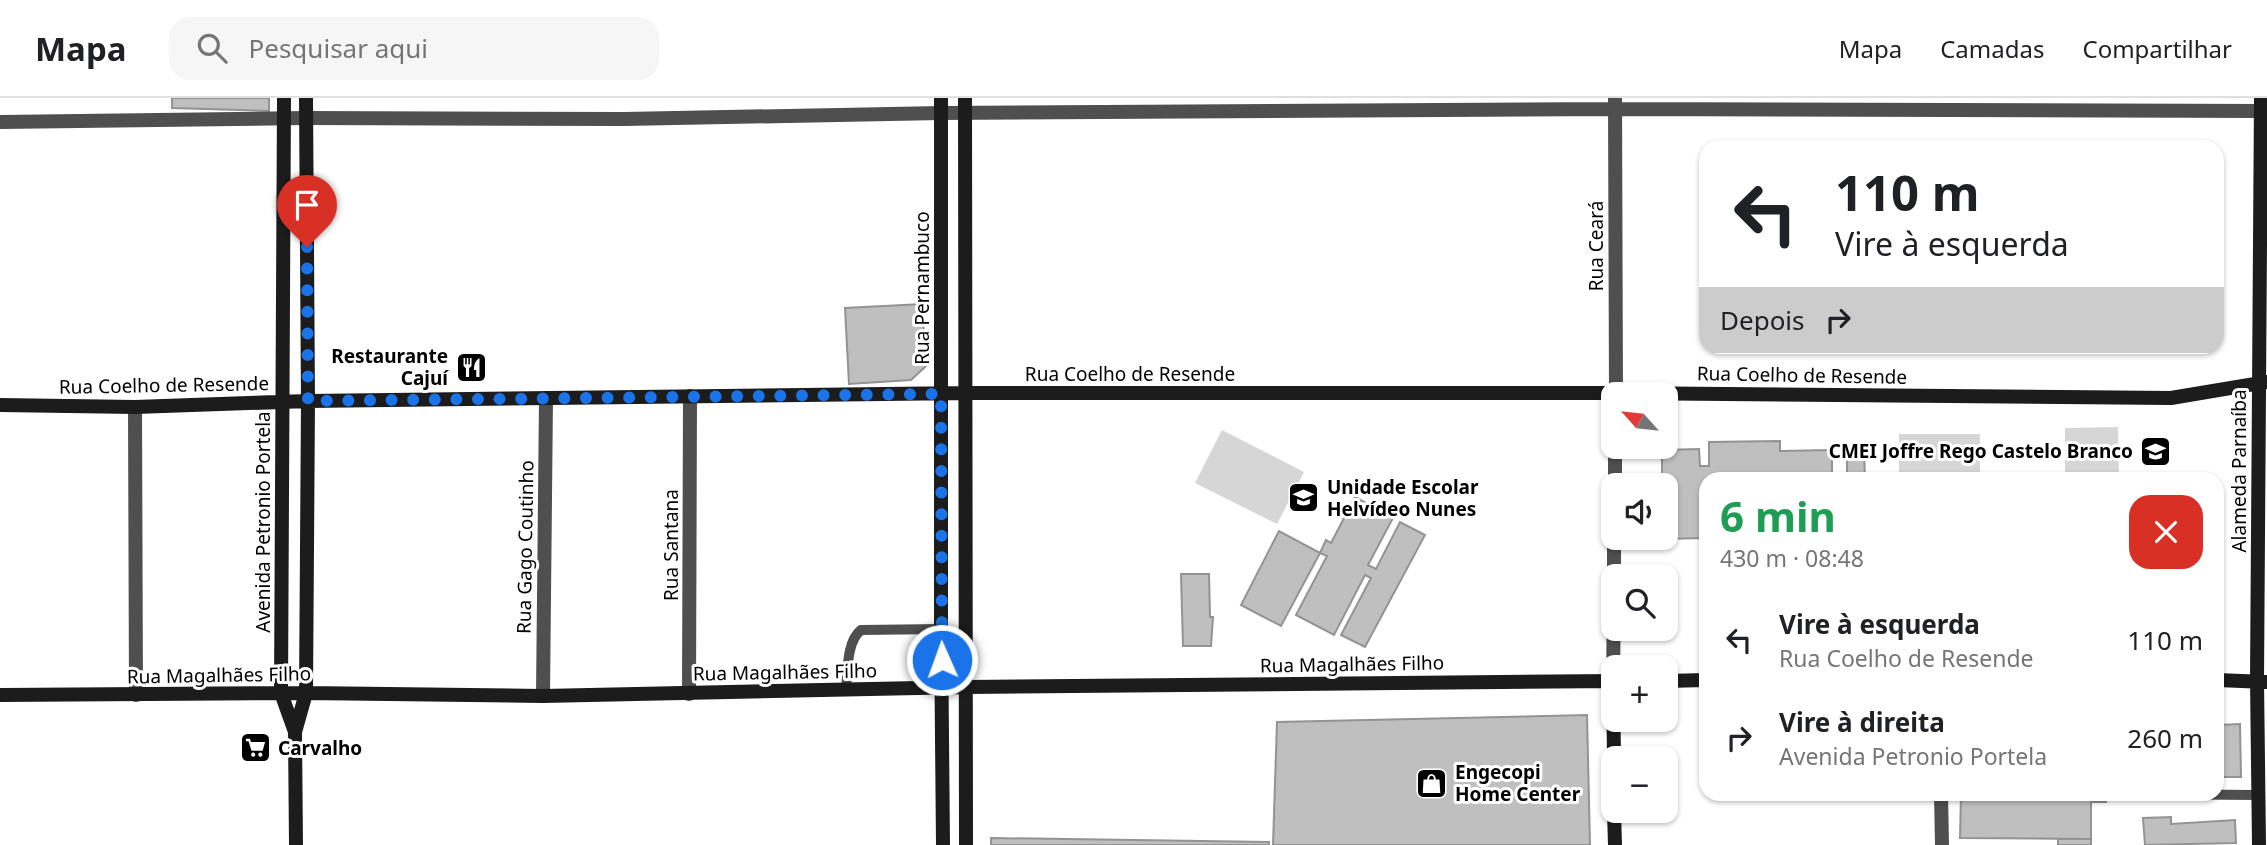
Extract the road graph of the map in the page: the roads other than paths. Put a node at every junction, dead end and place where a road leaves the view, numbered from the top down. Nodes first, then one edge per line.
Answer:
1 (284, 98) edge
2 (306, 98) edge
3 (941, 98) edge
4 (965, 98) edge
5 (1615, 103) edge
6 (2261, 105) edge
7 (941, 113) junction
8 (965, 113) junction
9 (284, 118) junction
10 (306, 118) junction
11 (0, 122) edge
12 (1616, 382) edge
13 (2263, 382) edge
14 (965, 393) junction
15 (1601, 393) edge
16 (941, 394) junction
17 (1678, 394) edge
18 (690, 396) junction
19 (546, 398) junction
20 (308, 401) junction
21 (282, 403) junction
22 (0, 405) edge
23 (135, 407) junction
24 (941, 629) junction
25 (2224, 680) edge
26 (1601, 681) edge
27 (1678, 681) edge
28 (1699, 681) edge
29 (2262, 681) edge
30 (966, 687) junction
31 (942, 688) junction
32 (846, 690) junction
33 (281, 693) junction
34 (306, 693) junction
35 (689, 694) junction
36 (0, 695) edge
37 (136, 695) junction
38 (543, 696) junction
39 (295, 732) junction
40 (2224, 795) edge
41 (2259, 795) junction
42 (1941, 801) edge
43 (1614, 823) edge
44 (296, 845) edge
45 (943, 845) edge
46 (966, 845) edge
47 (1615, 845) edge
48 (1942, 845) edge
49 (2259, 845) edge

1 - 9 main road, Avenida Petronio Portela
2 - 10 main road, Avenida Petronio Portela
3 - 7 main road, Rua Pernambuco
4 - 8 main road
5 - 6 street
5 - 8 street
5 - 12 street, Rua Ceará
6 - 13 main road, Alameda Parnaíba
7 - 8 street
7 - 10 street
7 - 16 main road, Rua Pernambuco
8 - 14 main road
9 - 10 street
9 - 11 street
9 - 21 main road, Avenida Petronio Portela
10 - 20 main road, Avenida Petronio Portela
13 - 17 main road, Rua Coelho de Resende
13 - 29 main road, Alameda Parnaíba
14 - 15 main road, Rua Coelho de Resende
14 - 16 main road, Rua Coelho de Resende
14 - 30 main road
16 - 18 main road, Rua Coelho de Resende
16 - 24 main road, Rua Pernambuco
18 - 19 main road, Rua Coelho de Resende
18 - 35 street, Rua Santana
19 - 20 main road, Rua Coelho de Resende
19 - 38 street, Rua Gago Coutinho
20 - 21 main road, Rua Coelho de Resende
20 - 34 main road, Avenida Petronio Portela
21 - 23 main road, Rua Coelho de Resende
21 - 33 main road, Avenida Petronio Portela
22 - 23 main road, Rua Coelho de Resende
23 - 37 street
24 - 31 main road, Rua Pernambuco
24 - 32 lane
25 - 29 main road
26 - 30 main road, Rua Magalhães Filho
27 - 28 main road
29 - 41 main road, Alameda Parnaíba
30 - 31 main road, Rua Magalhães Filho
30 - 46 main road
31 - 32 main road, Rua Magalhães Filho
31 - 45 main road, Rua Pernambuco
32 - 35 main road, Rua Magalhães Filho
33 - 34 main road, Rua Magalhães Filho
33 - 37 main road, Rua Magalhães Filho
33 - 39 main road, Avenida Petronio Portela
34 - 38 main road, Rua Magalhães Filho
34 - 39 main road, Avenida Petronio Portela
35 - 38 main road, Rua Magalhães Filho
36 - 37 main road, Rua Magalhães Filho
39 - 44 main road, Avenida Petronio Portela
40 - 41 lane
41 - 49 main road, Alameda Parnaíba
42 - 48 street
43 - 47 main road

